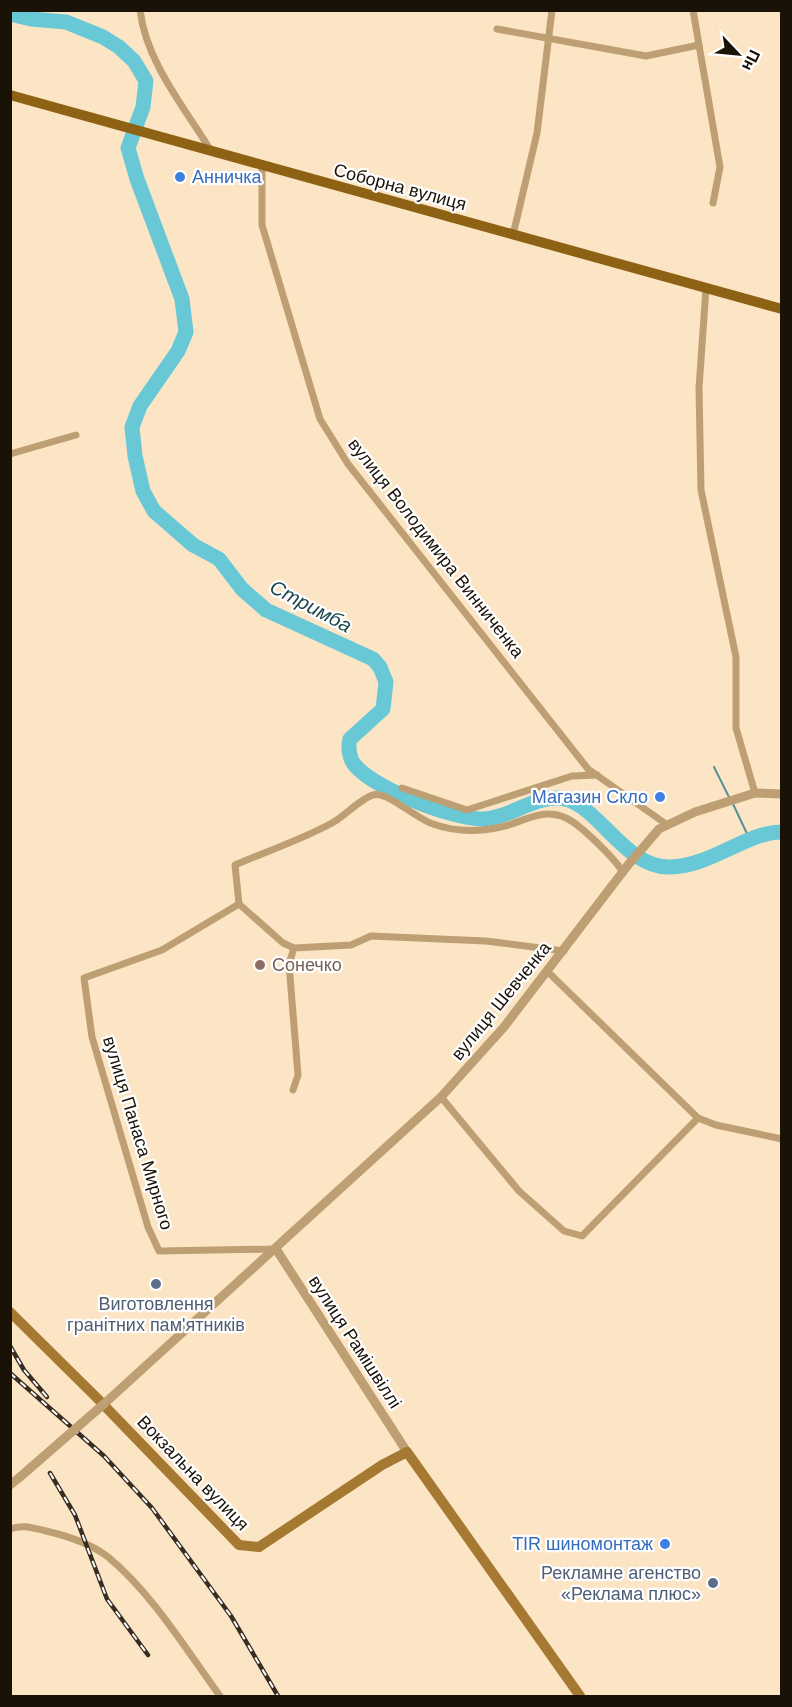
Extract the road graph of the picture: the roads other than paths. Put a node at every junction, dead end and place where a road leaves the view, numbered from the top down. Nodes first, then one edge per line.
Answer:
1 (140, 10) edge
2 (552, 10) edge
3 (693, 10) edge
4 (497, 29) dead end
5 (548, 38) junction
6 (699, 45) junction
7 (10, 96) edge
8 (212, 152) junction
9 (262, 165) junction
10 (713, 202) dead end
11 (513, 235) junction
12 (706, 288) junction
13 (782, 309) edge
14 (76, 435) dead end
15 (10, 454) edge
16 (597, 775) junction
17 (402, 788) dead end
18 (755, 793) junction
19 (782, 794) edge
20 (666, 824) junction
21 (625, 868) junction
22 (239, 904) junction
23 (294, 948) junction
24 (564, 951) junction
25 (548, 972) junction
26 (294, 1090) dead end
27 (441, 1097) junction
28 (698, 1118) junction
29 (782, 1139) edge
30 (276, 1249) junction
31 (10, 1312) edge
32 (407, 1452) junction
33 (10, 1485) edge
34 (10, 1529) edge
35 (220, 1696) edge
36 (580, 1696) edge

1 - 8 street
2 - 5 street
3 - 6 street
4 - 5 street
5 - 6 street
5 - 11 street
6 - 10 street
7 - 8 main road, Соборна вулиця
8 - 9 main road, Соборна вулиця
9 - 11 main road, Соборна вулиця
9 - 16 street, вулиця Володимира Винниченка
11 - 12 main road, Соборна вулиця
12 - 13 main road, Соборна вулиця
12 - 18 street
14 - 15 street
16 - 17 street
16 - 20 street, вулиця Володимира Винниченка
18 - 19 street, вулиця Шевченка
18 - 20 street, вулиця Шевченка
20 - 21 street, вулиця Шевченка
21 - 22 street
21 - 24 street, вулиця Шевченка
22 - 23 street
22 - 30 street, вулиця Панаса Мирного
23 - 24 street
23 - 26 street
24 - 25 street, вулиця Шевченка
25 - 27 street, вулиця Шевченка
25 - 28 street
27 - 28 street
27 - 30 street, вулиця Шевченка
28 - 29 street
30 - 32 street, вулиця Рамішвіллі
30 - 33 street, вулиця Шевченка, bridge
31 - 32 main road, Вокзальна вулиця
32 - 36 main road
34 - 35 street

